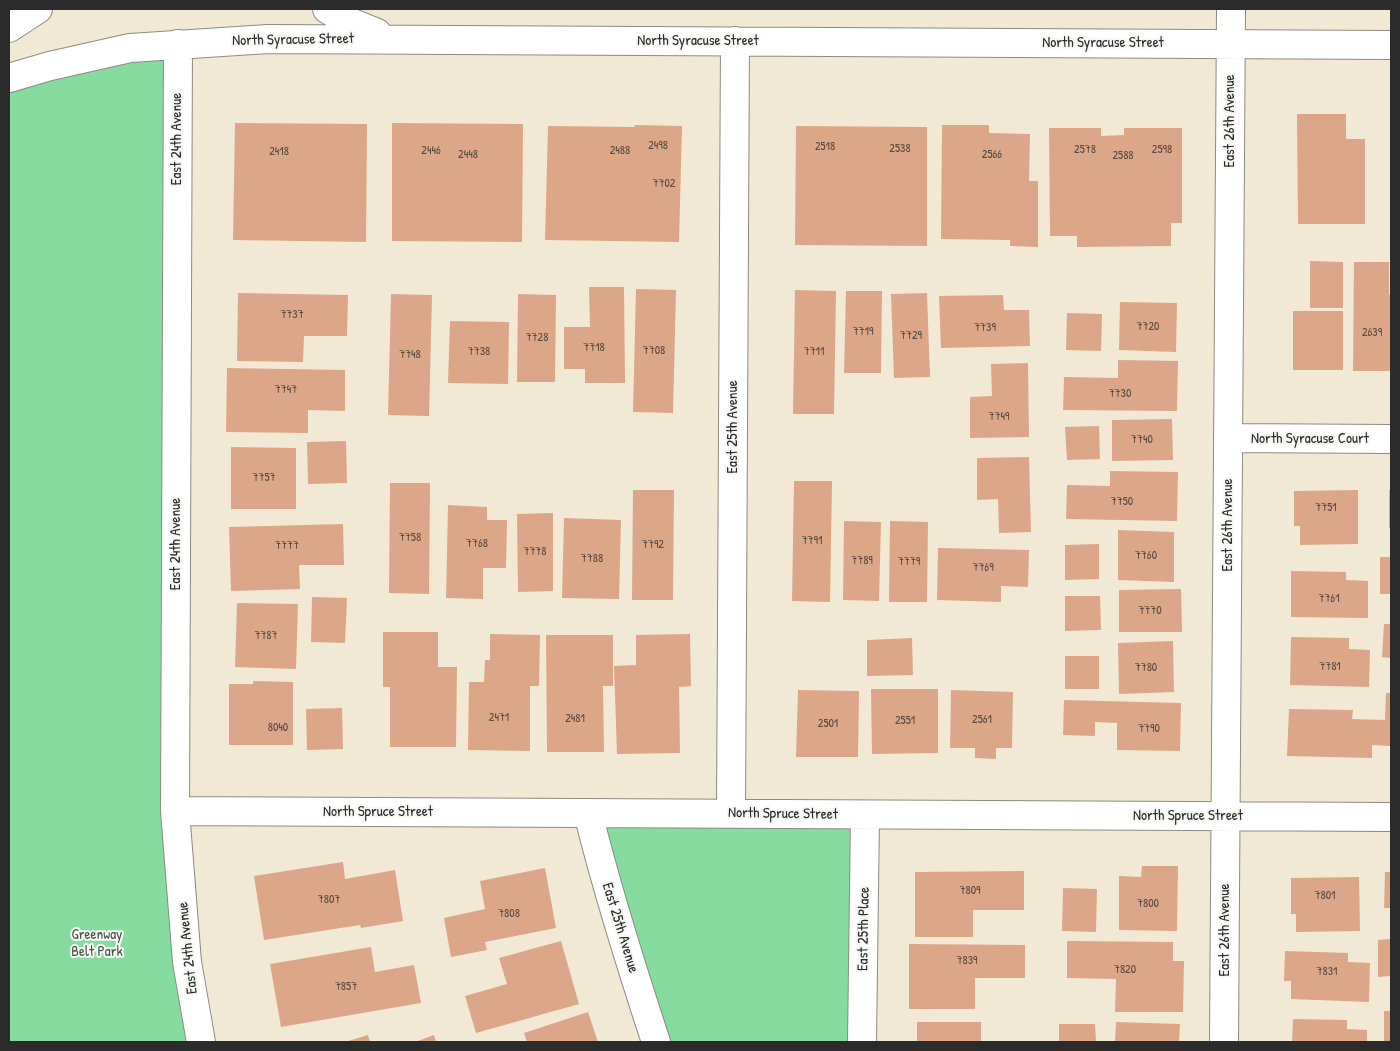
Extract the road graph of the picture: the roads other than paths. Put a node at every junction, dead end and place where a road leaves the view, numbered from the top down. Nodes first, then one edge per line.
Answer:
1 (38, 9) edge
2 (327, 9) edge
3 (1231, 9) edge
4 (9, 28) edge
5 (392, 39) junction
6 (734, 41) junction
7 (1231, 43) junction
8 (178, 44) junction
9 (1391, 45) edge
10 (9, 78) edge
11 (1228, 438) junction
12 (1391, 439) edge
13 (175, 811) junction
14 (588, 813) junction
15 (731, 814) junction
16 (865, 815) junction
17 (1226, 816) junction
18 (1391, 817) edge
19 (201, 1042) edge
20 (656, 1042) edge
21 (862, 1042) edge
22 (1224, 1042) edge

1 - 4 street
2 - 5 street
3 - 7 street, East 26th Avenue
5 - 6 street, North Syracuse Street
5 - 8 street, North Syracuse Street
6 - 7 street, North Syracuse Street
6 - 15 street, East 25th Avenue
7 - 9 street, North Syracuse Street
7 - 11 street, East 26th Avenue
8 - 10 street, North Syracuse Street
8 - 13 street, East 24th Avenue
11 - 12 street, North Syracuse Court
11 - 17 street, East 26th Avenue
13 - 14 street, North Spruce Street
13 - 19 street, East 24th Avenue
14 - 15 street, North Spruce Street
14 - 20 street, East 25th Avenue
15 - 16 street, North Spruce Street
16 - 17 street, North Spruce Street
16 - 21 street, East 25th Place
17 - 18 street, North Spruce Street
17 - 22 street, East 26th Avenue

